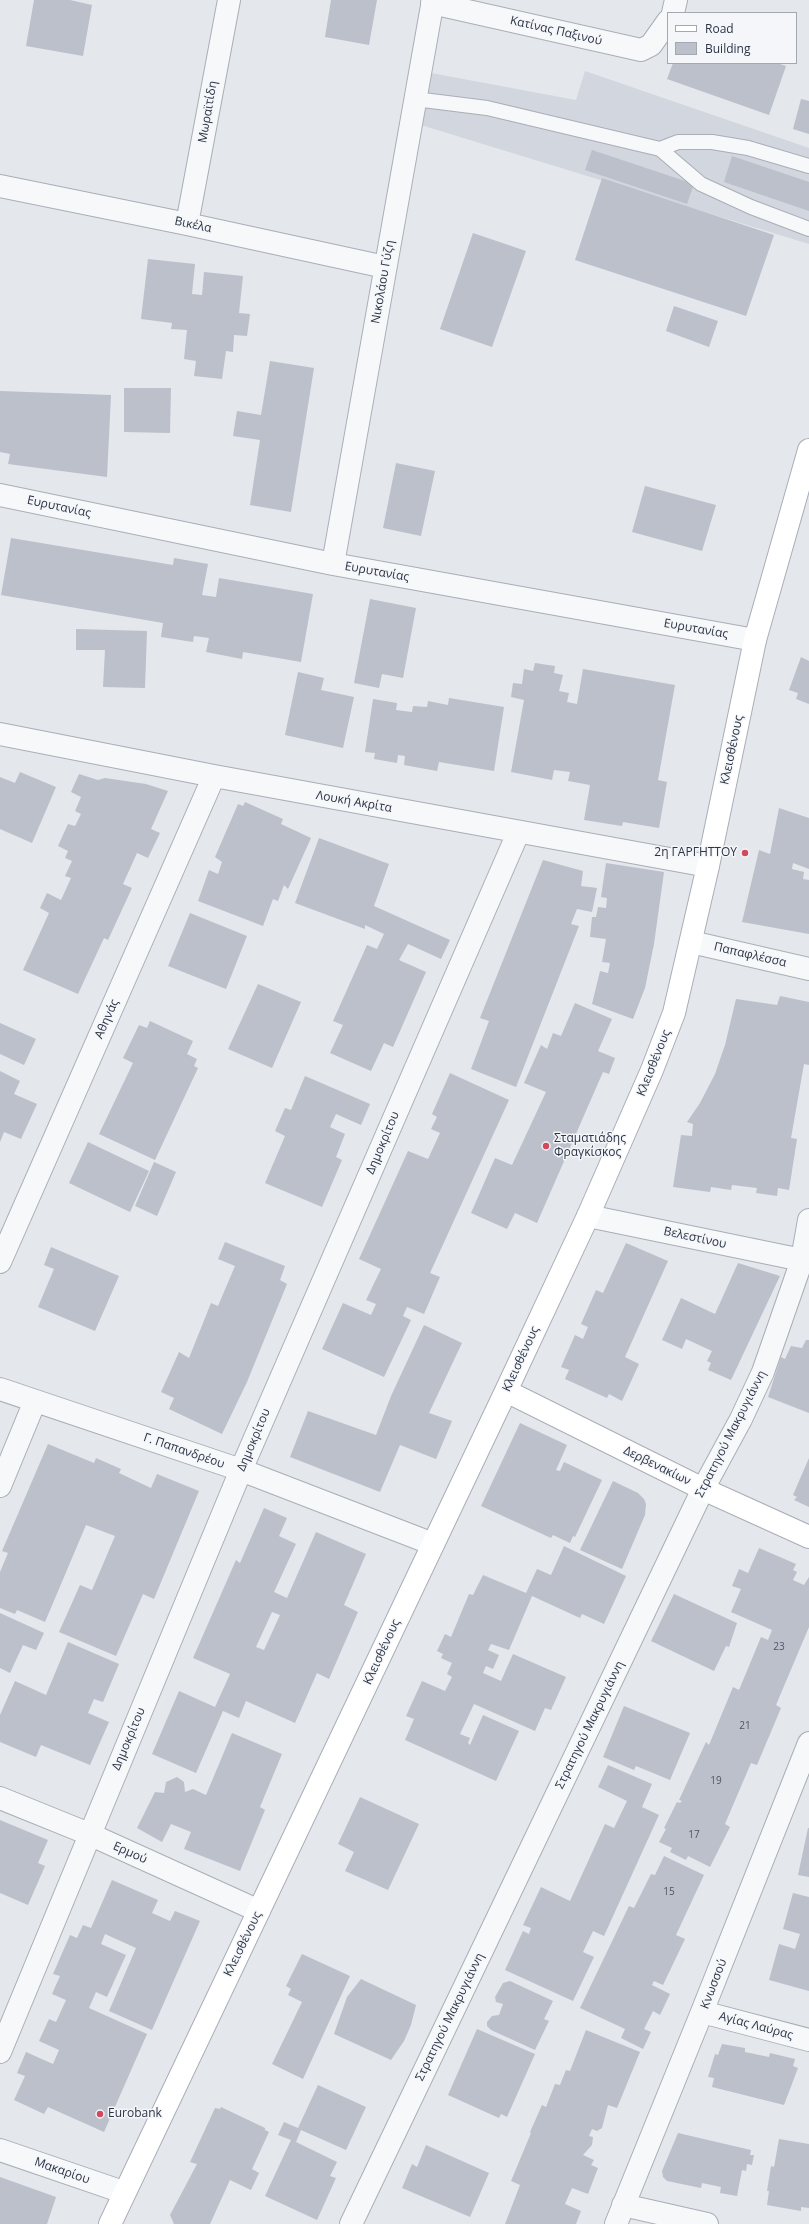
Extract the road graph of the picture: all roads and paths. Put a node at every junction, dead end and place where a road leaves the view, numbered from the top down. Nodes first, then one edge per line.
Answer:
1 (229, 0) edge
2 (676, 0) edge
3 (432, 2) edge
4 (673, 12) edge
5 (667, 22) edge
6 (415, 99) junction
7 (660, 149) junction
8 (809, 166) edge
9 (0, 186) edge
10 (187, 224) junction
11 (809, 229) edge
12 (385, 267) junction
13 (809, 450) edge
14 (0, 495) edge
15 (332, 564) junction
16 (755, 640) junction
17 (0, 734) edge
18 (214, 776) junction
19 (518, 833) junction
20 (708, 866) junction
21 (691, 942) junction
22 (809, 969) edge
23 (588, 1216) junction
24 (809, 1220) edge
25 (802, 1260) junction
26 (0, 1262) edge
27 (0, 1389) edge
28 (506, 1391) junction
29 (35, 1400) junction
30 (241, 1470) junction
31 (0, 1486) edge
32 (703, 1489) junction
33 (809, 1537) edge
34 (433, 1544) junction
35 (809, 1743) edge
36 (801, 1782) edge
37 (0, 1798) edge
38 (89, 1834) junction
39 (259, 1911) junction
40 (702, 2012) junction
41 (809, 2040) edge
42 (0, 2052) edge
43 (0, 2150) edge
44 (123, 2192) junction
45 (619, 2215) edge
46 (110, 2224) edge
47 (351, 2224) edge
48 (707, 2224) edge

1 - 10 street, Μωραϊτίδη
2 - 4 street
3 - 5 street, Κατίνας Παξινού
3 - 6 street, Νικολάου Γύζη
6 - 7 lane
6 - 12 street, Νικολάου Γύζη
7 - 8 lane
7 - 11 lane
9 - 10 street, Βικέλα
10 - 12 street, Βικέλα
12 - 15 street, Νικολάου Γύζη
13 - 16 main road, Κλεισθένους
14 - 15 street, Ευρυτανίας
15 - 16 street, Ευρυτανίας
16 - 20 main road, Κλεισθένους
17 - 18 street, Λουκή Ακρίτα
18 - 19 street, Λουκή Ακρίτα
18 - 26 street, Αθηνάς
19 - 20 street, Λουκή Ακρίτα
19 - 30 street, Δημοκρίτου
20 - 21 main road, Κλεισθένους
21 - 22 street, Παπαφλέσσα
21 - 23 main road, Κλεισθένους
23 - 25 street, Βελεστίνου
23 - 28 main road, Κλεισθένους
24 - 25 street, Στρατηγού Μακρυγιάννη
25 - 32 street, Στρατηγού Μακρυγιάννη
27 - 29 street, Γ. Παπανδρέου
28 - 32 main road, Δερβενακίων
28 - 34 main road, Κλεισθένους
29 - 30 street, Γ. Παπανδρέου
29 - 31 street
30 - 34 street, Γ. Παπανδρέου
30 - 38 street, Δημοκρίτου
32 - 33 main road, Δερβενακίων
32 - 47 street, Στρατηγού Μακρυγιάννη
34 - 39 main road, Κλεισθένους
35 - 36 street, Κνωσσού
36 - 40 street, Κνωσσού
37 - 38 street, Ερμού
38 - 39 street, Ερμού
38 - 42 street, Δημοκρίτου
39 - 44 main road, Κλεισθένους
40 - 41 street, Αγίας Λαύρας
40 - 45 street, Κνωσσού
43 - 44 street, Μακαρίου
44 - 46 main road, Κλεισθένους
45 - 48 street

